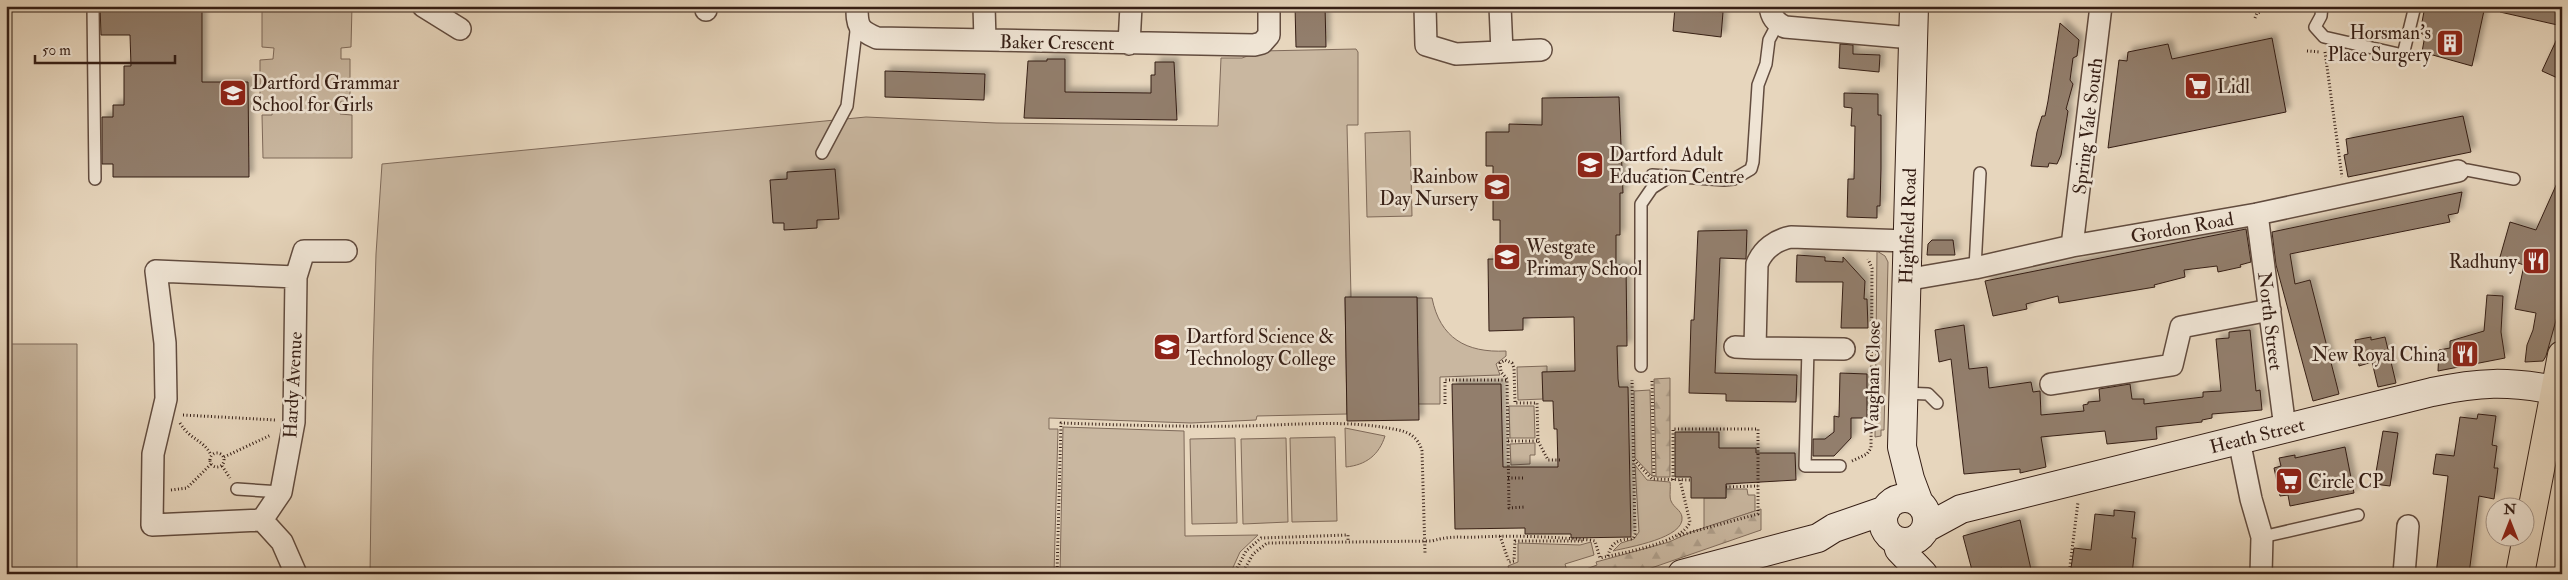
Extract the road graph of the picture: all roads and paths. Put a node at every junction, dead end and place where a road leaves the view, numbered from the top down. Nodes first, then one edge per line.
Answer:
1 (93, 6) edge
2 (424, 6) edge
3 (984, 6) edge
4 (1131, 6) edge
5 (1269, 6) edge
6 (1425, 6) edge
7 (1500, 6) edge
8 (1914, 6) edge
9 (2102, 6) edge
10 (2322, 6) edge
11 (2415, 6) edge
12 (2261, 12) dead end
13 (857, 15) edge
14 (1774, 15) edge
15 (2255, 18) dead end
16 (460, 29) dead end
17 (1912, 38) junction
18 (985, 40) junction
19 (1129, 44) junction
20 (1541, 50) dead end
21 (2307, 51) dead end
22 (1502, 52) junction
23 (822, 153) dead end
24 (2458, 171) joint
25 (1980, 173) dead end
26 (1652, 175) dead end
27 (1669, 177) junction
28 (95, 179) dead end
29 (2514, 179) dead end
30 (2345, 195) junction
31 (2257, 214) junction
32 (1862, 239) junction
33 (1907, 241) junction
34 (2072, 246) junction
35 (346, 251) dead end
36 (1975, 268) junction
37 (296, 277) junction
38 (1905, 280) junction
39 (2270, 310) junction
40 (1808, 348) junction
41 (1844, 349) dead end
42 (2562, 356) edge
43 (1641, 366) dead end
44 (1507, 380) junction
45 (1632, 380) dead end
46 (1652, 381) dead end
47 (2051, 384) dead end
48 (1903, 393) junction
49 (1937, 403) dead end
50 (1445, 404) dead end
51 (2556, 407) edge
52 (169, 413) junction
53 (294, 422) junction
54 (2285, 428) junction
55 (2239, 440) junction
56 (1508, 441) junction
57 (1538, 441) junction
58 (1902, 446) junction
59 (211, 455) junction
60 (224, 456) junction
61 (1562, 460) dead end
62 (1634, 460) junction
63 (211, 464) junction
64 (1840, 466) joint
65 (1508, 478) junction
66 (1524, 478) dead end
67 (1654, 479) junction
68 (2080, 479) junction
69 (1673, 480) junction
70 (1680, 480) junction
71 (1691, 480) dead end
72 (1758, 486) junction
73 (1726, 487) dead end
74 (152, 489) junction
75 (237, 489) dead end
76 (281, 492) junction
77 (1524, 507) dead end
78 (1887, 508) junction
79 (2358, 515) dead end
80 (1922, 517) junction
81 (262, 520) junction
82 (2408, 526) dead end
83 (1500, 536) junction
84 (1677, 536) junction
85 (2262, 537) junction
86 (1818, 538) junction
87 (1590, 540) junction
88 (1895, 540) junction
89 (1425, 541) junction
90 (1348, 542) junction
91 (1425, 553) dead end
92 (1608, 556) junction
93 (296, 574) edge
94 (1057, 574) edge
95 (1234, 574) edge
96 (1242, 574) edge
97 (1682, 574) edge
98 (1923, 574) edge
99 (1931, 574) edge
100 (2069, 574) edge
101 (2261, 574) edge
102 (2404, 574) edge
103 (2520, 574) edge

1 - 28 lane
2 - 16 street
3 - 18 street, Baker Crescent
4 - 19 street, Baker Crescent
5 - 19 street, Baker Crescent
6 - 22 street
7 - 22 street
8 - 17 street, Highfield Road
9 - 34 street, Spring Vale South
10 - 11 lane
12 - 15 path
13 - 18 street, Baker Crescent
13 - 23 lane
14 - 17 street
14 - 27 lane
17 - 33 street, Highfield Road
18 - 19 street, Baker Crescent
20 - 22 street
21 - 30 path
24 - 29 lane
24 - 30 street, Gordon Road
25 - 36 lane
26 - 27 lane
27 - 43 lane
30 - 31 street, Gordon Road
31 - 34 street, Gordon Road
31 - 39 street, North Street
32 - 33 street, Vaughan Close
32 - 40 street, Vaughan Close
32 - 64 path, Vaughan Close
33 - 38 street, Highfield Road
34 - 36 street, Gordon Road
35 - 37 street, Hardy Avenue
36 - 38 street, Gordon Road
37 - 52 street
37 - 53 street, Hardy Avenue
38 - 48 street, Highfield Road
39 - 47 street
39 - 54 street, North Street
40 - 41 street, Vaughan Close
40 - 64 lane
42 - 51 main road
44 - 50 path
44 - 56 path
44 - 57 path
45 - 62 path
46 - 67 path
48 - 49 lane
48 - 58 street, Highfield Road
51 - 54 street, Heath Street
51 - 103 main road
52 - 53 path
52 - 59 path
52 - 74 street
53 - 60 path
53 - 76 street, Hardy Avenue
54 - 55 street, Heath Street
55 - 68 street, Heath Street
55 - 85 street
56 - 57 path
56 - 65 path
57 - 61 path
58 - 78 street, Highfield Road
58 - 80 street, Highfield Road
59 - 60 path
59 - 63 path
60 - 63 path
62 - 67 path
62 - 92 path
63 - 74 path
65 - 66 path
65 - 77 path
67 - 69 path
68 - 80 street, Heath Street
68 - 100 path
69 - 70 path
69 - 72 path
70 - 71 path
70 - 84 path
72 - 73 path
72 - 84 path
74 - 81 street
75 - 76 lane
76 - 81 street, Hardy Avenue
78 - 80 street
78 - 86 street
78 - 88 street
79 - 85 lane
80 - 88 street
80 - 99 street, Highfield Road
81 - 93 street
82 - 102 street
83 - 87 path
83 - 87 path
83 - 89 path
84 - 92 path
85 - 101 street
86 - 88 street
86 - 97 street
87 - 92 path
88 - 98 street
89 - 90 path
89 - 91 path
89 - 94 path
90 - 95 path
90 - 96 path

